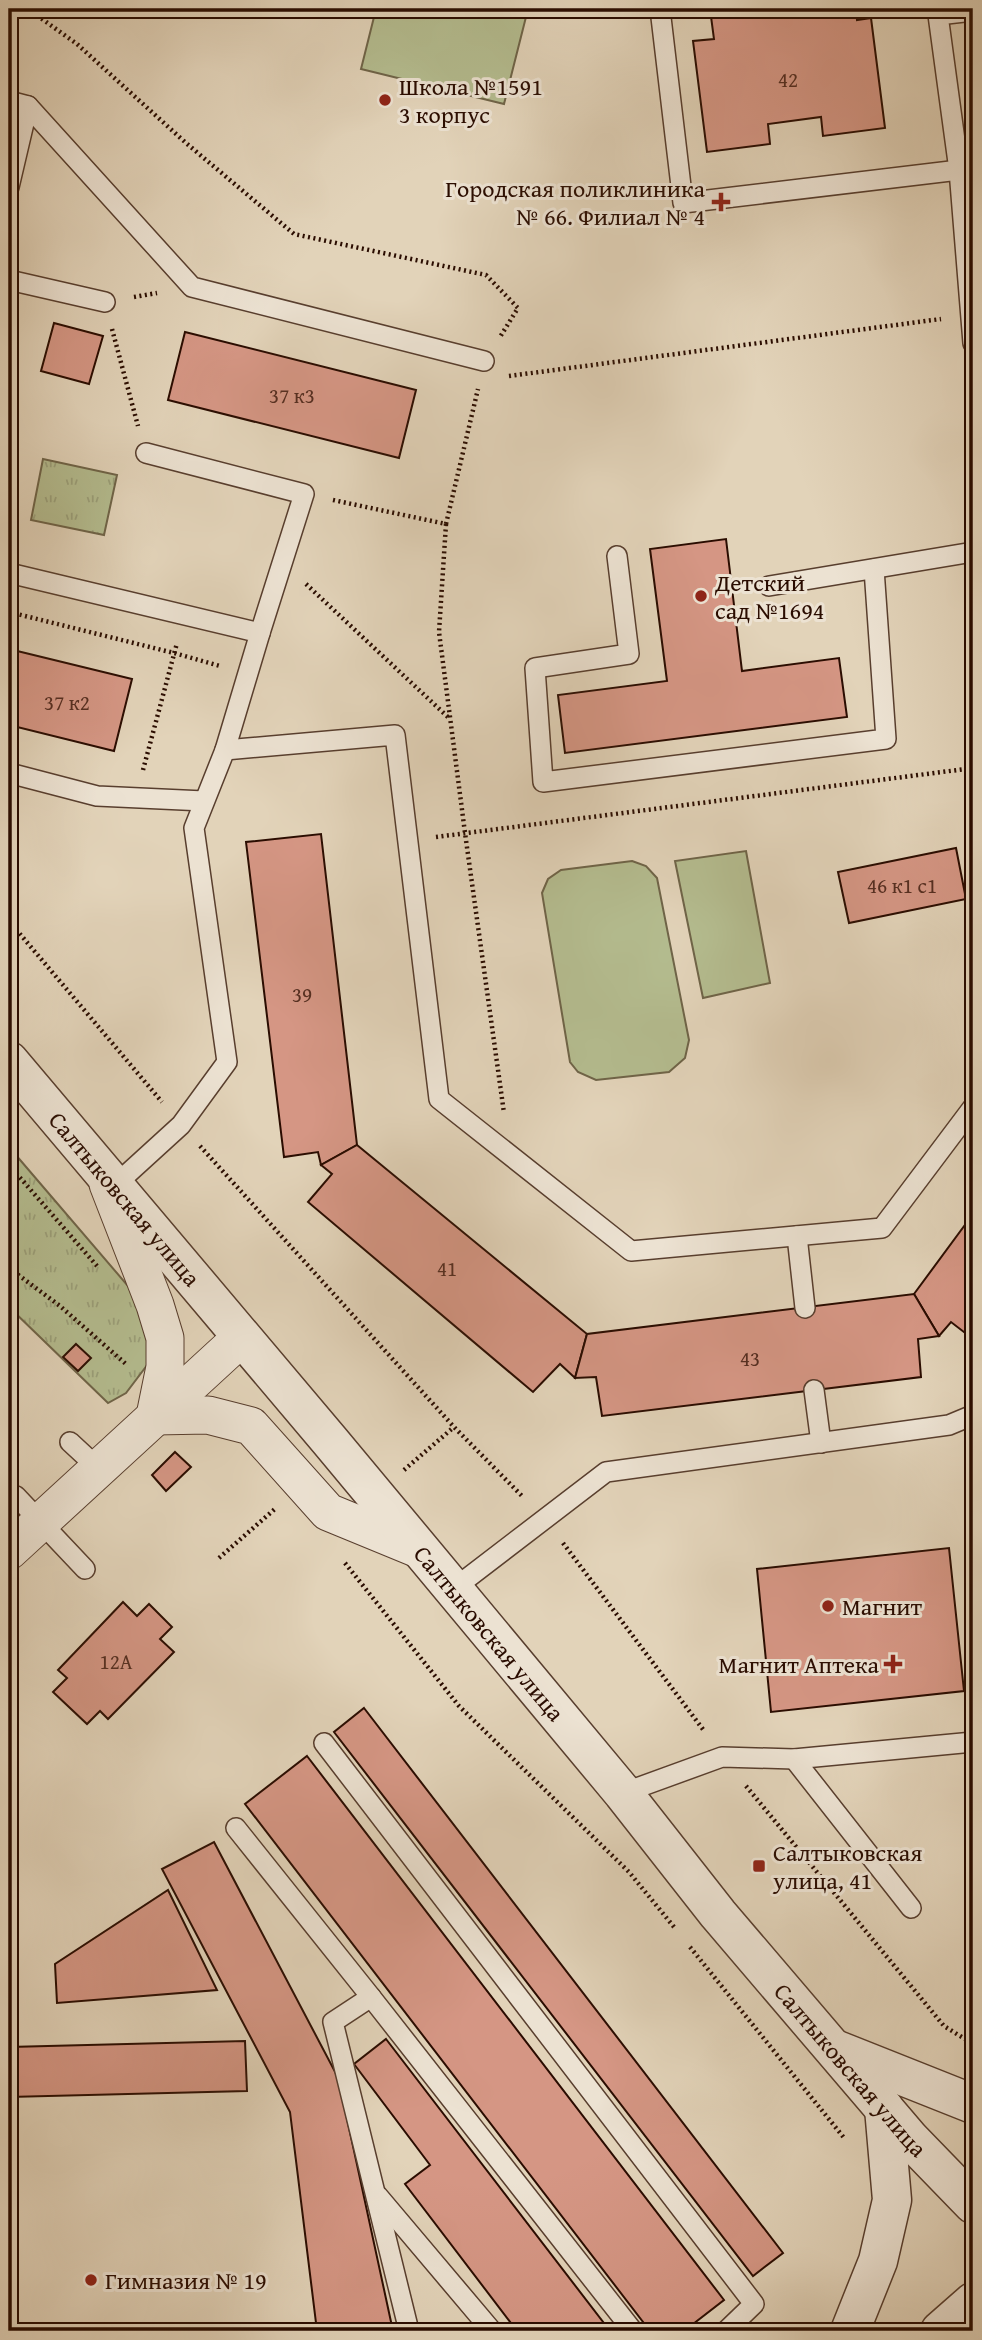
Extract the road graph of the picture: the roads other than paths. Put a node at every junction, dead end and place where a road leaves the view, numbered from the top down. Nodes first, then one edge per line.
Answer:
1 (660, 9) edge
2 (973, 11) edge
3 (938, 12) edge
4 (18, 103) edge
5 (959, 170) junction
6 (9, 187) edge
7 (9, 280) edge
8 (105, 302) road end
9 (973, 343) edge
10 (482, 370) road end
11 (146, 453) road end
12 (973, 552) edge
13 (617, 556) dead end
14 (874, 569) junction
15 (9, 573) edge
16 (769, 586) dead end
17 (260, 633) junction
18 (225, 750) junction
19 (9, 773) edge
20 (204, 801) junction
21 (9, 1061) edge
22 (973, 1107) edge
23 (109, 1181) junction
24 (797, 1236) junction
25 (805, 1308) dead end
26 (242, 1337) junction
27 (814, 1390) dead end
28 (973, 1415) edge
29 (155, 1416) junction
30 (70, 1442) dead end
31 (821, 1443) junction
32 (98, 1468) junction
33 (28, 1509) junction
34 (418, 1549) junction
35 (9, 1551) edge
36 (85, 1569) dead end
37 (452, 1590) junction
38 (973, 1742) edge
39 (324, 1743) dead end
40 (793, 1759) junction
41 (623, 1794) junction
42 (236, 1828) dead end
43 (911, 1909) dead end
44 (372, 1997) junction
45 (832, 2048) junction
46 (973, 2104) edge
47 (884, 2108) junction
48 (375, 2192) junction
49 (973, 2204) edge
50 (409, 2331) edge
51 (492, 2331) edge
52 (633, 2331) edge
53 (726, 2331) edge
54 (850, 2331) edge

1 - 5 lane
2 - 3 lane
3 - 5 lane
4 - 6 lane
4 - 10 lane
5 - 9 lane
7 - 8 lane
11 - 17 lane
12 - 14 lane
13 - 14 lane
14 - 16 lane
15 - 17 lane
17 - 18 lane
18 - 20 lane
18 - 24 lane
19 - 20 lane
20 - 23 lane
21 - 23 street, Салтыковская улица
22 - 24 lane
23 - 26 street, Салтыковская улица
23 - 29 street
24 - 25 lane
26 - 29 street
26 - 34 street, Салтыковская улица
27 - 31 lane
28 - 31 lane
29 - 32 street
29 - 34 street
30 - 32 lane
31 - 37 lane
32 - 33 street
33 - 35 street
33 - 36 lane
34 - 37 street, Салтыковская улица
37 - 41 street, Салтыковская улица
38 - 40 lane
39 - 53 lane
40 - 41 lane
40 - 43 lane
41 - 45 street, Салтыковская улица
42 - 44 lane
44 - 48 lane
44 - 52 lane
45 - 46 street
45 - 47 street, Салтыковская улица
47 - 49 street, Салтыковская улица
47 - 54 street
48 - 50 lane
48 - 51 lane

